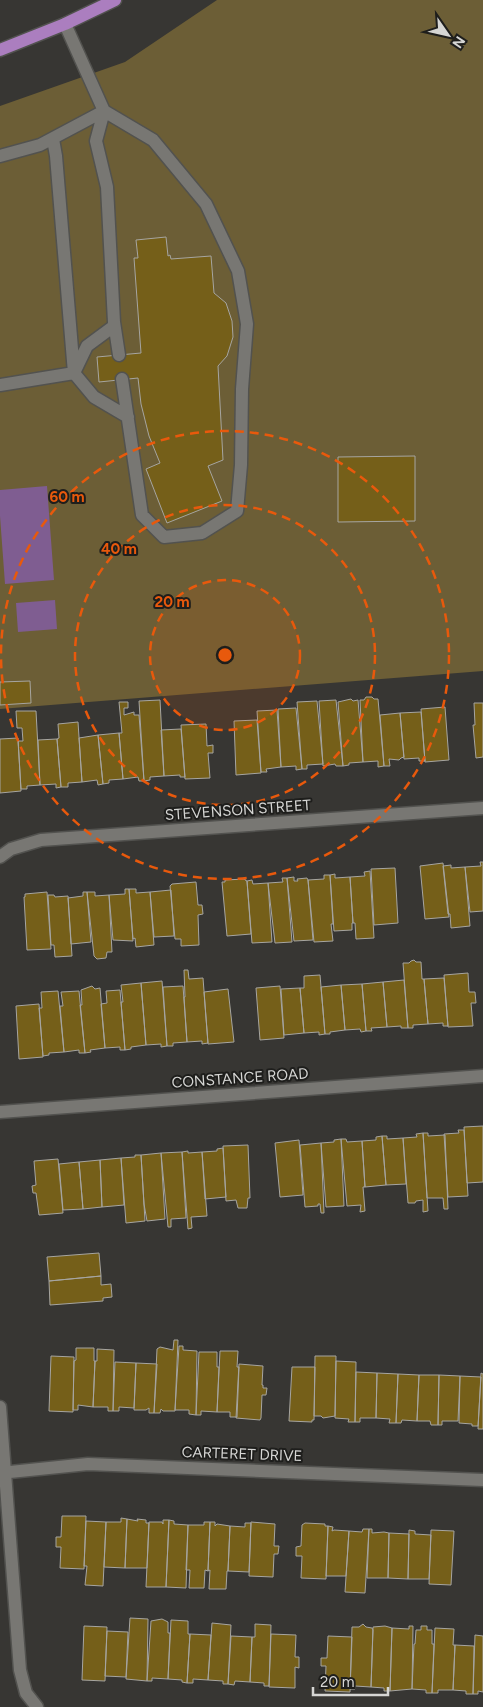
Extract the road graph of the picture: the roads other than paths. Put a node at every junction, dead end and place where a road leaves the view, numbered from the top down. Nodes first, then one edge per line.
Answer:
1 (116, 0) edge
2 (65, 24) junction
3 (0, 50) edge
4 (104, 111) junction
5 (53, 138) junction
6 (0, 156) edge
7 (114, 326) junction
8 (119, 355) dead end
9 (74, 373) junction
10 (122, 379) dead end
11 (0, 385) edge
12 (128, 417) junction
13 (483, 808) edge
14 (0, 857) edge
15 (483, 1076) edge
16 (0, 1112) edge
17 (0, 1407) edge
18 (2, 1473) edge
19 (483, 1480) edge
20 (37, 1707) edge

1 - 2 main road
2 - 3 main road
2 - 4 street
4 - 5 street
4 - 7 street
4 - 12 street
5 - 6 street
5 - 9 street
7 - 8 street
7 - 9 street
9 - 11 street
9 - 12 street
10 - 12 street
13 - 14 street, STEVENSON STREET
15 - 16 street, CONSTANCE ROAD
17 - 18 street
18 - 19 street, CARTERET DRIVE
18 - 20 street

